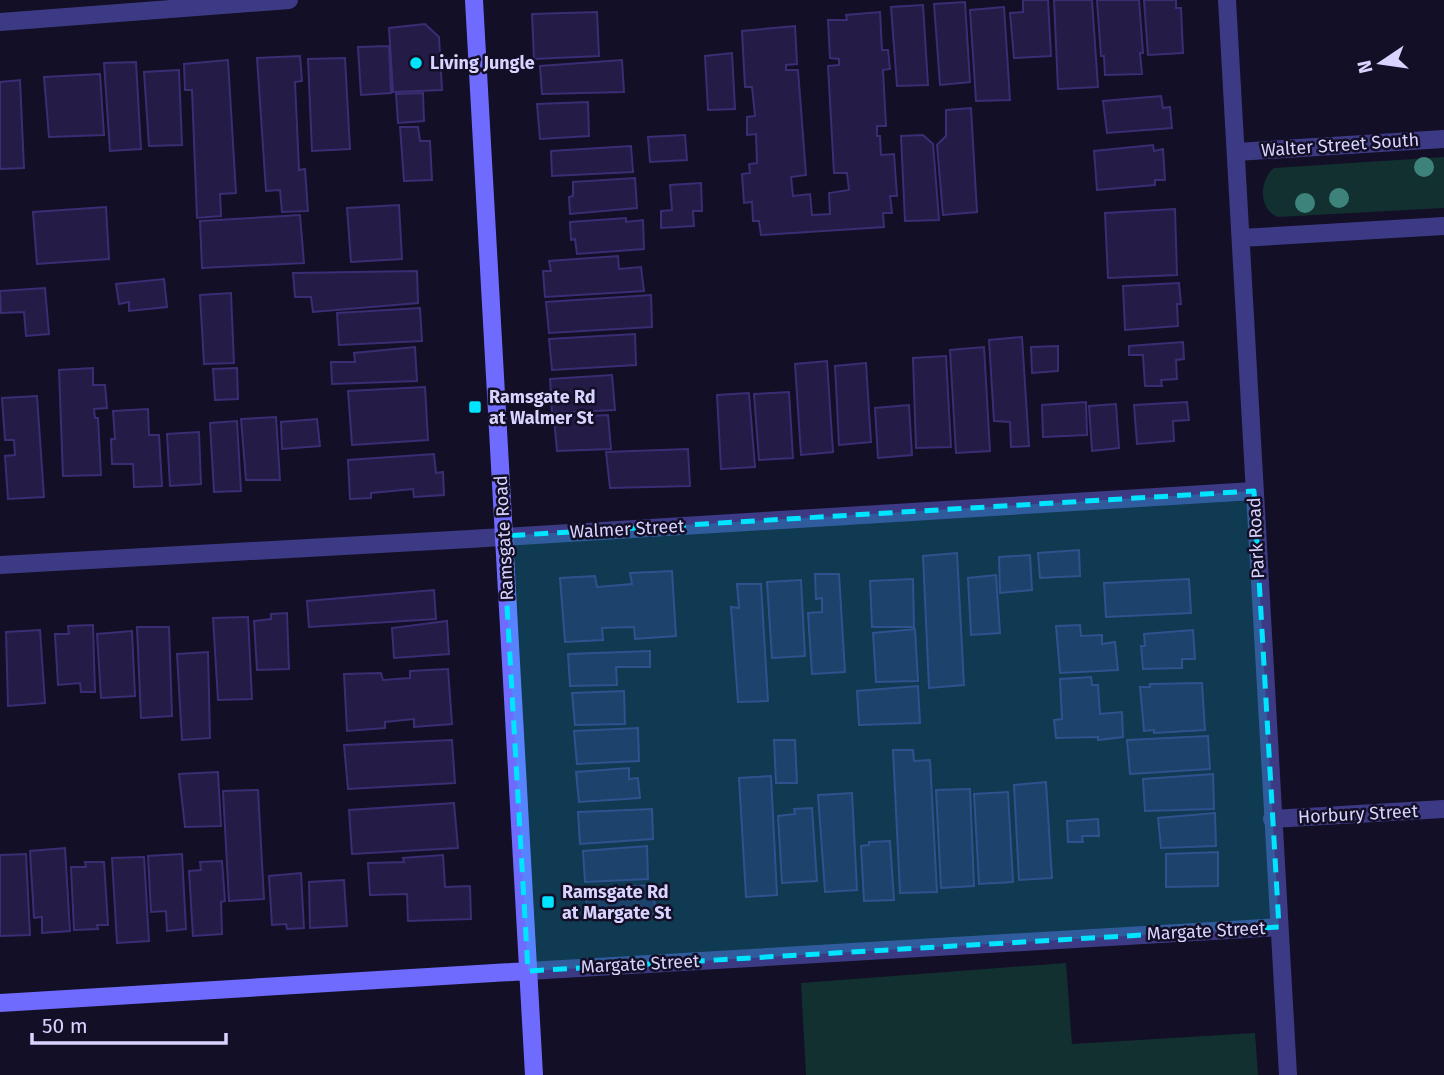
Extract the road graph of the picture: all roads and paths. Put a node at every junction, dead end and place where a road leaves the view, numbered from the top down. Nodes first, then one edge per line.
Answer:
1 (289, 0) edge
2 (474, 0) edge
3 (1227, 0) edge
4 (0, 22) edge
5 (1444, 139) edge
6 (1236, 152) junction
7 (1444, 226) edge
8 (1241, 238) junction
9 (1254, 491) junction
10 (503, 536) junction
11 (0, 565) edge
12 (1444, 810) edge
13 (1272, 819) junction
14 (1279, 927) junction
15 (528, 971) junction
16 (0, 1003) edge
17 (534, 1075) edge
18 (1288, 1075) edge

1 - 4 street
2 - 10 main road, Ramsgate Road
3 - 6 street, Park Road
5 - 6 street, Walter Street South
6 - 8 street, Park Road
7 - 8 street
8 - 9 street, Park Road
9 - 10 street, Walmer Street
9 - 13 street, Park Road
10 - 11 street, Walmer Street
10 - 15 main road, Ramsgate Road
12 - 13 street, Horbury Street
13 - 14 street, Park Road
14 - 15 street, Margate Street
14 - 18 street, Park Road
15 - 16 main road, Margate Street
15 - 17 main road, Ramsgate Road

